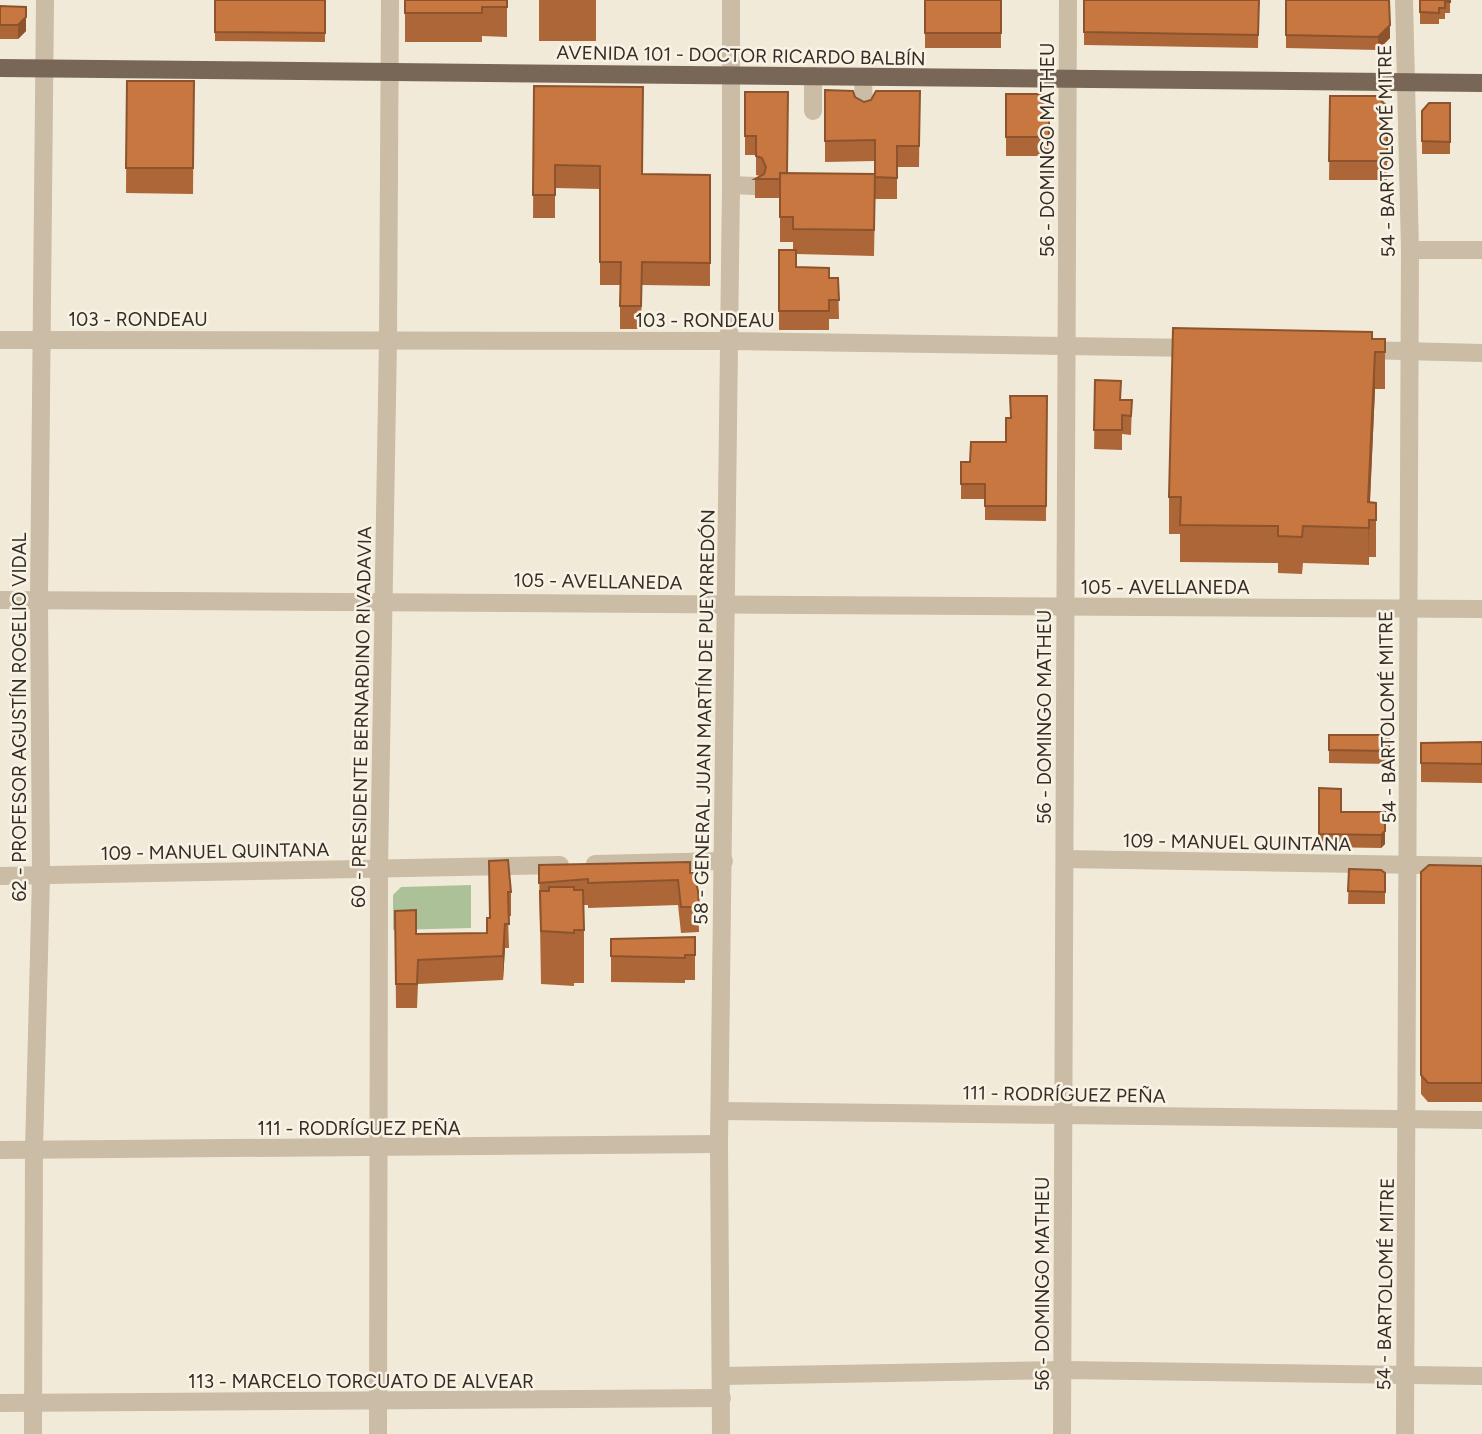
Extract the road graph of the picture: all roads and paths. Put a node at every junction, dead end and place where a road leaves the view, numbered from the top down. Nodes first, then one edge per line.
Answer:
1 (45, 0) edge
2 (390, 0) edge
3 (731, 0) edge
4 (1068, 0) edge
5 (1404, 0) edge
6 (0, 68) edge
7 (45, 69) junction
8 (390, 72) junction
9 (732, 75) junction
10 (813, 76) junction
11 (863, 77) junction
12 (1068, 79) junction
13 (1404, 81) junction
14 (1482, 83) edge
15 (813, 111) dead end
16 (864, 112) edge
17 (731, 186) junction
18 (755, 186) edge
19 (1409, 250) junction
20 (1482, 250) edge
21 (0, 340) edge
22 (41, 340) junction
23 (388, 340) junction
24 (730, 341) junction
25 (1068, 346) junction
26 (1218, 349) edge
27 (1341, 350) edge
28 (1409, 351) junction
29 (1482, 353) edge
30 (0, 600) edge
31 (39, 600) junction
32 (383, 600) junction
33 (725, 604) junction
34 (1066, 607) junction
35 (1406, 609) junction
36 (1482, 610) edge
37 (1065, 859) junction
38 (724, 861) junction
39 (1409, 866) junction
40 (1482, 866) edge
41 (379, 869) junction
42 (0, 876) edge
43 (41, 876) junction
44 (720, 1111) junction
45 (1064, 1115) junction
46 (1408, 1120) junction
47 (1482, 1120) edge
48 (719, 1144) junction
49 (378, 1149) junction
50 (0, 1150) edge
51 (34, 1150) junction
52 (1063, 1370) junction
53 (720, 1376) junction
54 (1405, 1376) junction
55 (1482, 1376) edge
56 (722, 1398) junction
57 (0, 1403) edge
58 (33, 1403) junction
59 (379, 1403) junction
60 (33, 1434) edge
61 (378, 1434) edge
62 (721, 1434) edge
63 (1062, 1434) edge
64 (1405, 1434) edge

1 - 7 street, 62 - PROFESOR AGUSTÍN ROGELIO VIDAL
2 - 8 street, 60 - PRESIDENTE BERNARDINO RIVADAVIA
3 - 9 street, 58 - GENERAL JUAN MARTÍN DE PUEYRREDÓN
4 - 12 street, 56 - DOMINGO MATHEU
5 - 13 street, 54 - BARTOLOMÉ MITRE
6 - 7 main road, AVENIDA 101 - DOCTOR RICARDO BALBÍN
7 - 8 main road, AVENIDA 101 - DOCTOR RICARDO BALBÍN
7 - 22 street, 62 - PROFESOR AGUSTÍN ROGELIO VIDAL
8 - 9 main road, AVENIDA 101 - DOCTOR RICARDO BALBÍN
8 - 23 street, 60 - PRESIDENTE BERNARDINO RIVADAVIA
9 - 10 main road, AVENIDA 101 - DOCTOR RICARDO BALBÍN
9 - 17 street, 58 - GENERAL JUAN MARTÍN DE PUEYRREDÓN
10 - 11 main road, AVENIDA 101 - DOCTOR RICARDO BALBÍN
10 - 15 street
11 - 12 main road, AVENIDA 101 - DOCTOR RICARDO BALBÍN
11 - 16 street
12 - 13 main road, AVENIDA 101 - DOCTOR RICARDO BALBÍN
12 - 25 street, 56 - DOMINGO MATHEU
13 - 14 main road, AVENIDA 101 - DOCTOR RICARDO BALBÍN
13 - 19 street, 54 - BARTOLOMÉ MITRE
17 - 18 street
17 - 24 street, 58 - GENERAL JUAN MARTÍN DE PUEYRREDÓN
19 - 20 street
19 - 28 street, 54 - BARTOLOMÉ MITRE
21 - 22 street, 103 - RONDEAU
22 - 23 street, 103 - RONDEAU
22 - 31 street, 62 - PROFESOR AGUSTÍN ROGELIO VIDAL
23 - 24 street, 103 - RONDEAU
23 - 32 street, 60 - PRESIDENTE BERNARDINO RIVADAVIA
24 - 25 street, 103 - RONDEAU
24 - 33 street, 58 - GENERAL JUAN MARTÍN DE PUEYRREDÓN
25 - 26 street, 103 - RONDEAU
25 - 34 street, 56 - DOMINGO MATHEU
27 - 28 street
28 - 29 street
28 - 35 street, 54 - BARTOLOMÉ MITRE
30 - 31 street, 105 - AVELLANEDA
31 - 32 street, 105 - AVELLANEDA
31 - 43 street, 62 - PROFESOR AGUSTÍN ROGELIO VIDAL
32 - 33 street, 105 - AVELLANEDA
32 - 41 street, 60 - PRESIDENTE BERNARDINO RIVADAVIA
33 - 34 street, 105 - AVELLANEDA
33 - 38 street, 58 - GENERAL JUAN MARTÍN DE PUEYRREDÓN
34 - 35 street, 105 - AVELLANEDA
34 - 37 street, 56 - DOMINGO MATHEU
35 - 36 street, 105 - AVELLANEDA
35 - 39 street, 54 - BARTOLOMÉ MITRE
37 - 39 street, 109 - MANUEL QUINTANA
37 - 45 street, 56 - DOMINGO MATHEU
38 - 41 street, 109 - MANUEL QUINTANA
38 - 44 street, 58 - GENERAL JUAN MARTÍN DE PUEYRREDÓN
39 - 40 street, 109 - MANUEL QUINTANA
39 - 46 street, 54 - BARTOLOMÉ MITRE
41 - 43 street, 109 - MANUEL QUINTANA
41 - 49 street, 60 - PRESIDENTE BERNARDINO RIVADAVIA
42 - 43 street, 109 - MANUEL QUINTANA
43 - 51 street, 62 - PROFESOR AGUSTÍN ROGELIO VIDAL
44 - 45 street, 111 - RODRÍGUEZ PEÑA
44 - 48 street, 58 - GENERAL JUAN MARTÍN DE PUEYRREDÓN
45 - 46 street, 111 - RODRÍGUEZ PEÑA
45 - 52 street, 56 - DOMINGO MATHEU
46 - 47 street, 111 - RODRÍGUEZ PEÑA
46 - 54 street, 54 - BARTOLOMÉ MITRE
48 - 49 street, 111 - RODRÍGUEZ PEÑA
48 - 53 street, 58 - GENERAL JUAN MARTÍN DE PUEYRREDÓN
49 - 51 street, 111 - RODRÍGUEZ PEÑA
49 - 59 street, 60 - PRESIDENTE BERNARDINO RIVADAVIA
50 - 51 street, 111 - RODRÍGUEZ PEÑA
51 - 58 street, 62 - PROFESOR AGUSTÍN ROGELIO VIDAL
52 - 53 street
52 - 54 street
52 - 63 street, 56 - DOMINGO MATHEU
53 - 56 street, 58 - GENERAL JUAN MARTÍN DE PUEYRREDÓN
54 - 55 street
54 - 64 street, 54 - BARTOLOMÉ MITRE
56 - 59 street, 113 - MARCELO TORCUATO DE ALVEAR
56 - 62 street, 58 - GENERAL JUAN MARTÍN DE PUEYRREDÓN
57 - 58 street, 113 - MARCELO TORCUATO DE ALVEAR
58 - 59 street, 113 - MARCELO TORCUATO DE ALVEAR
58 - 60 street, 62 - PROFESOR AGUSTÍN ROGELIO VIDAL
59 - 61 street, 60 - PRESIDENTE BERNARDINO RIVADAVIA

